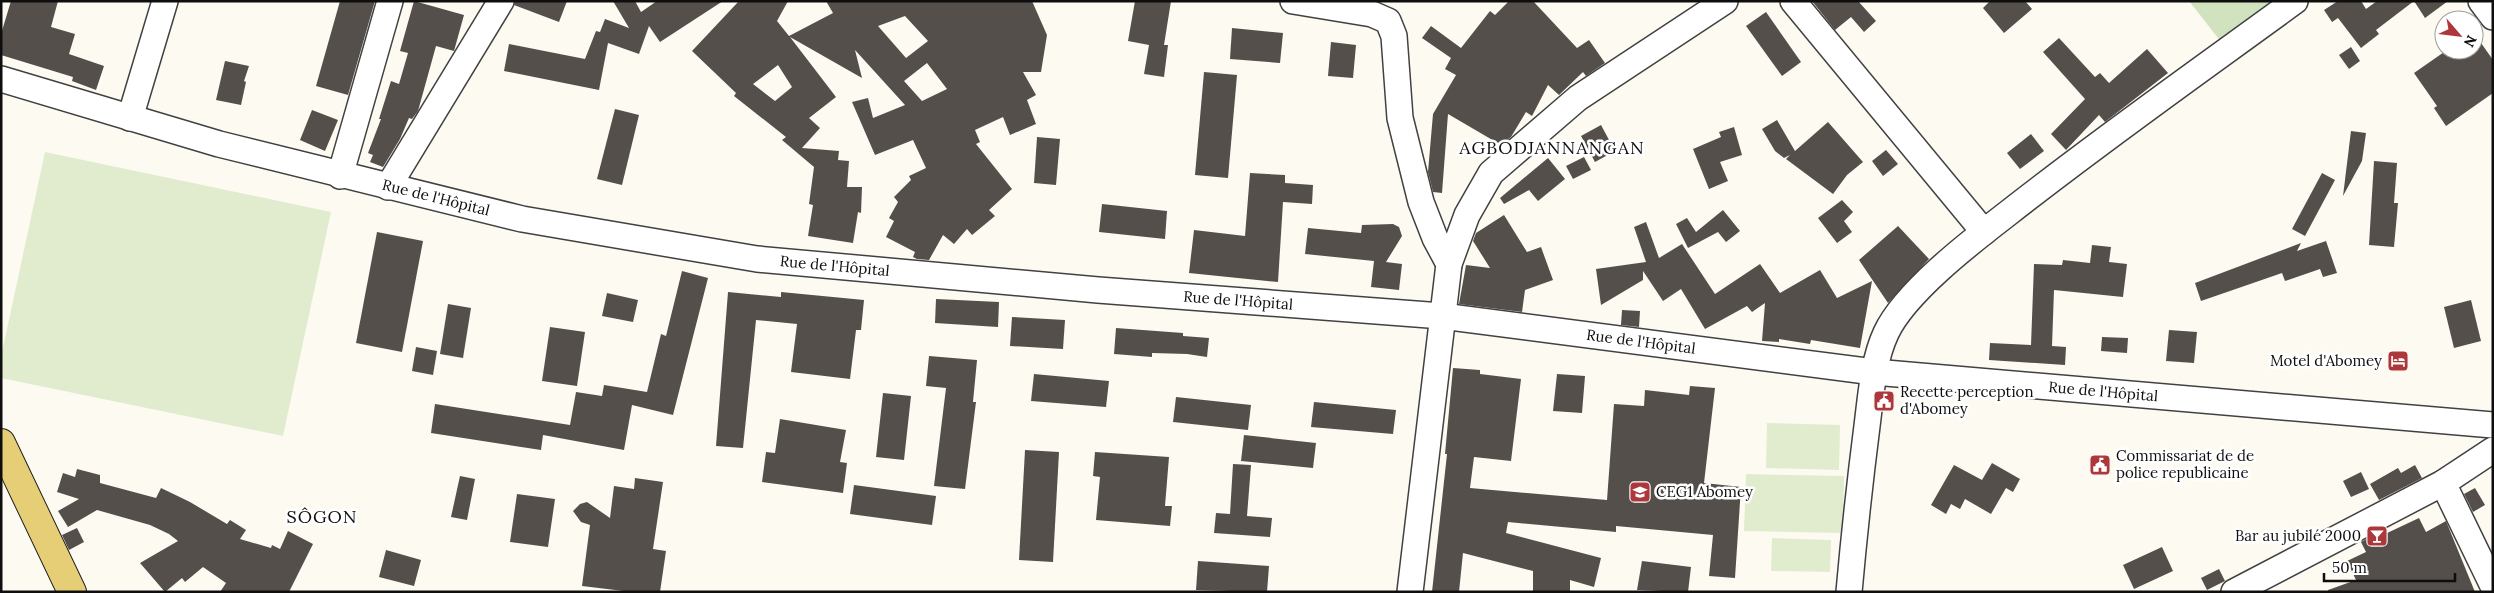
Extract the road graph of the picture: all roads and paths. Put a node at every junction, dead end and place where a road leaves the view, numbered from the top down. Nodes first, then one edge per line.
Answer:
1 (165, 1) edge
2 (390, 1) edge
3 (501, 1) edge
4 (1293, 1) edge
5 (1725, 1) edge
6 (1793, 1) edge
7 (2295, 1) edge
8 (2481, 1) edge
9 (2493, 17) edge
10 (1, 79) edge
11 (130, 118) junction
12 (340, 176) junction
13 (388, 187) junction
14 (1984, 232) junction
15 (1449, 264) junction
16 (1442, 316) junction
17 (1874, 372) junction
18 (2493, 425) edge
19 (1, 443) edge
20 (2493, 450) edge
21 (2443, 483) junction
22 (2493, 586) edge
23 (72, 592) edge
24 (1410, 592) edge
25 (1849, 592) edge
26 (2234, 592) edge

1 - 11 street
2 - 12 street
3 - 13 street
4 - 15 street
5 - 15 street
6 - 14 street
7 - 14 street
8 - 9 street
10 - 11 street, Rue de l'Hôpital
11 - 12 street, Rue de l'Hôpital
12 - 13 street, Rue de l'Hôpital
13 - 16 street, Rue de l'Hôpital
14 - 17 street
15 - 16 street
16 - 17 street, Rue de l'Hôpital
16 - 24 street
17 - 18 street, Rue de l'Hôpital
17 - 25 street
19 - 23 main road
20 - 21 street
21 - 22 street
21 - 26 street

